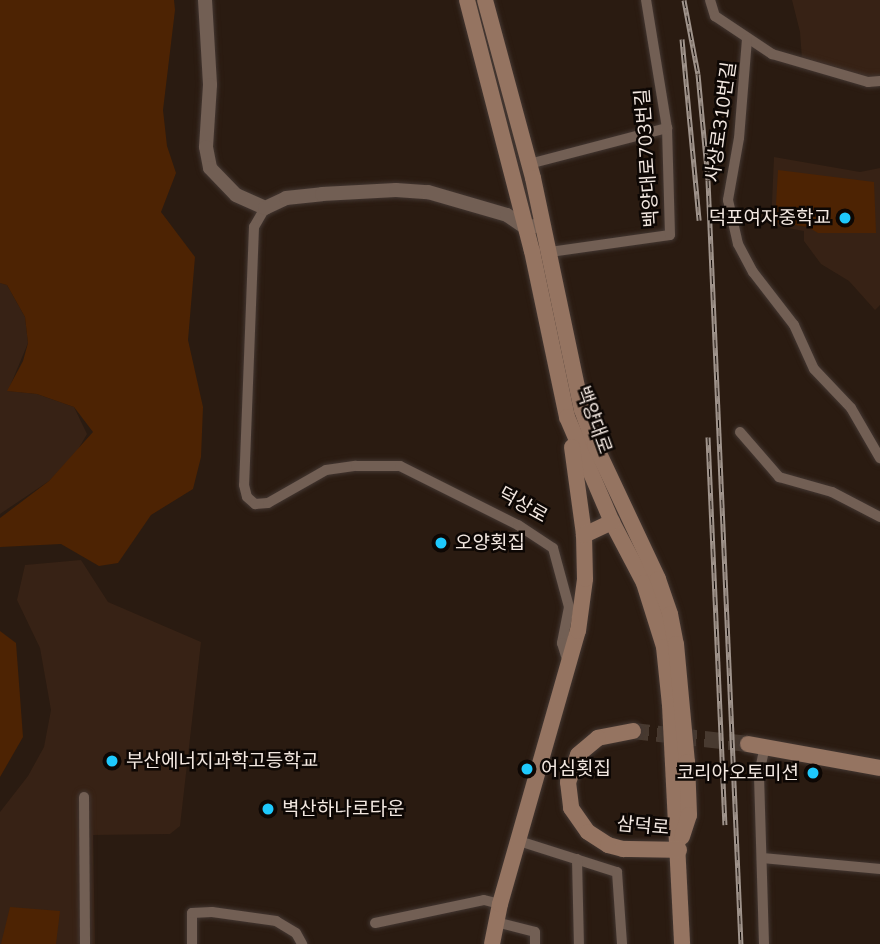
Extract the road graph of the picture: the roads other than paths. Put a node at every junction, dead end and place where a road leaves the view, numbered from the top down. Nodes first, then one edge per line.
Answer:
1 (205, 0) edge
2 (467, 0) edge
3 (485, 0) edge
4 (646, 0) edge
5 (710, 0) edge
6 (747, 39) junction
7 (880, 81) edge
8 (667, 128) junction
9 (529, 164) junction
10 (265, 208) junction
11 (543, 224) junction
12 (526, 228) junction
13 (550, 252) junction
14 (567, 417) junction
15 (740, 432) dead end
16 (880, 458) edge
17 (880, 517) edge
18 (612, 522) junction
19 (584, 535) junction
20 (569, 666) junction
21 (633, 731) tunnel mouth
22 (757, 745) joint
23 (880, 768) edge
24 (84, 797) dead end
25 (519, 841) junction
26 (679, 850) junction
27 (762, 858) junction
28 (577, 859) junction
29 (880, 869) edge
30 (500, 904) junction
31 (496, 922) junction
32 (375, 923) dead end
33 (85, 944) edge
34 (192, 944) edge
35 (302, 944) edge
36 (492, 944) edge
37 (535, 944) edge
38 (579, 944) edge
39 (622, 944) edge
40 (682, 944) edge
41 (764, 944) edge

1 - 10 street
2 - 12 main road, 백양대로
3 - 9 main road, 백양대로
4 - 8 street, 백양대로703번길
5 - 6 street
6 - 7 street
6 - 16 street, 사상로310번길
8 - 9 street
8 - 13 street, 백양대로703번길
9 - 11 main road, 백양대로
10 - 12 street
10 - 20 street, 덕상로
11 - 12 street
11 - 13 main road, 백양대로
12 - 14 main road, 백양대로
13 - 26 main road, 백양대로
14 - 18 main road, 백양대로
14 - 19 main road, 덕상로
15 - 17 street
18 - 19 main road
18 - 26 main road, 백양대로
19 - 20 main road, 덕상로
20 - 25 main road, 덕상로
21 - 26 main road, 삼덕로
22 - 23 main road
22 - 27 street
24 - 33 street
25 - 28 street
25 - 30 main road, 덕상로
26 - 40 main road, 백양대로
27 - 29 street
27 - 41 street
28 - 38 street
28 - 39 street
30 - 31 main road, 덕상로
30 - 32 street
31 - 36 main road, 덕상로
31 - 37 street
34 - 35 street

